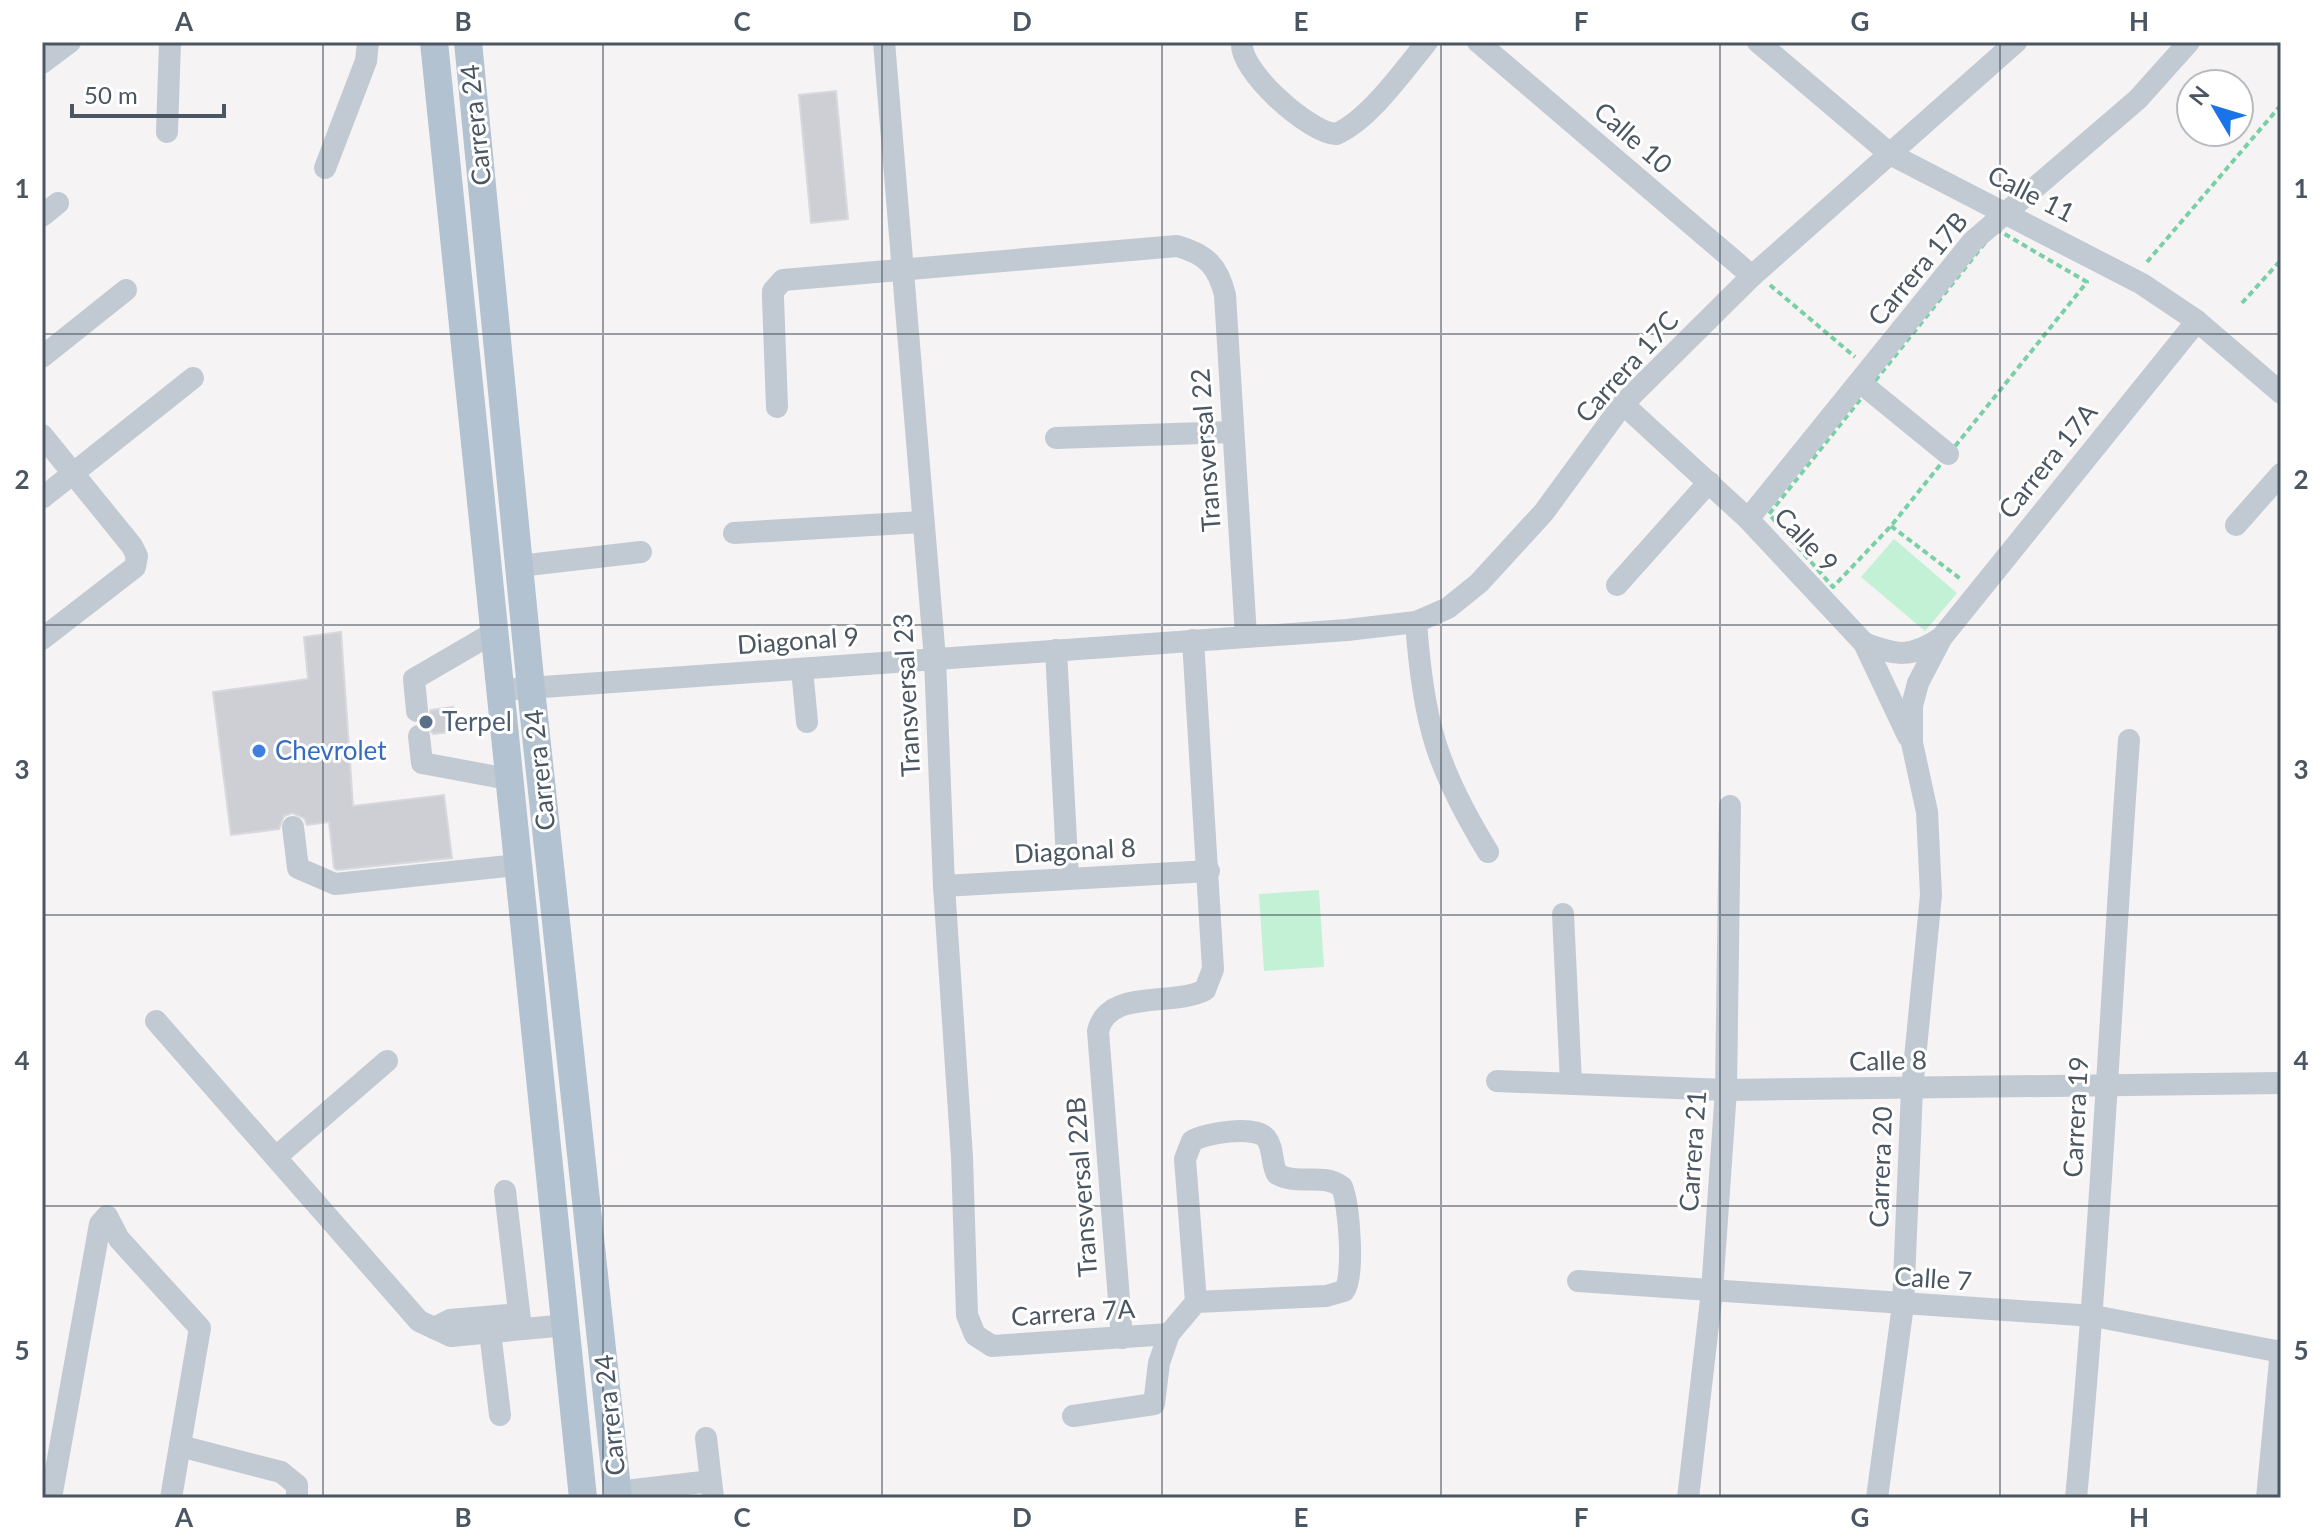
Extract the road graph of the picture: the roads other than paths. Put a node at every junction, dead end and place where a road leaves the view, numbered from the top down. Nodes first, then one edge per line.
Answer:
1 (70, 42) edge
2 (170, 42) edge
3 (368, 42) edge
4 (434, 42) edge
5 (468, 42) edge
6 (884, 42) edge
7 (1242, 42) edge
8 (1427, 42) edge
9 (1478, 42) edge
10 (1758, 42) edge
11 (2015, 42) edge
12 (2189, 42) edge
13 (42, 63) edge
14 (167, 132) dead end
15 (1890, 154) junction
16 (325, 168) dead end
17 (2005, 212) junction
18 (901, 270) junction
19 (1754, 275) junction
20 (126, 290) dead end
21 (2197, 321) junction
22 (42, 357) edge
23 (193, 378) dead end
24 (1865, 379) junction
25 (2281, 393) edge
26 (1623, 404) junction
27 (777, 407) dead end
28 (1233, 432) junction
29 (42, 435) edge
30 (1056, 438) dead end
31 (1948, 454) road end
32 (73, 473) junction
33 (2281, 474) edge
34 (1709, 482) junction
35 (42, 498) edge
36 (1748, 519) junction
37 (922, 522) junction
38 (2236, 525) dead end
39 (734, 533) dead end
40 (641, 552) dead end
41 (519, 566) junction
42 (1617, 585) dead end
43 (1416, 622) junction
44 (493, 633) junction
45 (1246, 636) junction
46 (1942, 637) junction
47 (42, 639) edge
48 (1193, 640) junction
49 (1864, 643) junction
50 (1056, 650) junction
51 (935, 659) junction
52 (802, 669) junction
53 (531, 689) junction
54 (498, 690) junction
55 (417, 711) dead end
56 (807, 722) dead end
57 (419, 736) dead end
58 (2129, 740) dead end
59 (1912, 743) junction
60 (508, 779) junction
61 (1730, 806) dead end
62 (293, 827) dead end
63 (1488, 852) dead end
64 (517, 865) junction
65 (1209, 871) junction
66 (1068, 879) junction
67 (944, 886) junction
68 (1563, 914) dead end
69 (156, 1021) dead end
70 (387, 1061) dead end
71 (1497, 1081) dead end
72 (1571, 1083) junction
73 (2281, 1083) edge
74 (2105, 1087) junction
75 (1912, 1089) junction
76 (1726, 1090) junction
77 (276, 1157) junction
78 (505, 1191) dead end
79 (1578, 1281) dead end
80 (1712, 1291) junction
81 (1196, 1302) junction
82 (1903, 1305) junction
83 (2094, 1316) junction
84 (565, 1318) junction
85 (520, 1322) junction
86 (434, 1328) junction
87 (490, 1332) junction
88 (1169, 1334) junction
89 (1122, 1338) junction
90 (983, 1341) joint
91 (2281, 1352) edge
92 (500, 1415) dead end
93 (1073, 1416) dead end
94 (706, 1438) dead end
95 (180, 1446) junction
96 (712, 1489) edge
97 (632, 1494) edge
98 (51, 1498) edge
99 (171, 1498) edge
100 (297, 1498) edge
101 (583, 1498) edge
102 (1688, 1498) edge
103 (1877, 1498) edge
104 (2076, 1498) edge
105 (2267, 1498) edge

1 - 13 street
2 - 14 street
3 - 16 street
4 - 44 main road, Carrera 24
5 - 41 main road, Carrera 24
6 - 18 street, Transversal 23
7 - 8 street
9 - 19 street, Calle 10
10 - 15 street, Calle 11
11 - 15 street, Carrera 17C
12 - 17 street, Carrera 17B
15 - 17 street, Calle 11
15 - 19 street, Carrera 17C
17 - 21 street, Calle 11
17 - 24 street, Carrera 17B
18 - 27 street
18 - 28 street, Transversal 22
18 - 37 street, Transversal 23
19 - 26 street, Carrera 17C
20 - 22 street
21 - 25 street, Calle 11
21 - 46 street, Carrera 17A
23 - 32 street
24 - 31 street
24 - 36 street, Carrera 17B
26 - 34 street, Calle 9
26 - 43 street, Carrera 17C
28 - 30 street
28 - 45 street, Transversal 22
29 - 32 street
32 - 35 street
32 - 47 street
33 - 38 street
34 - 36 street, Calle 9
34 - 42 street
36 - 49 street, Calle 9
37 - 39 street
37 - 51 street, Transversal 23
40 - 41 street
41 - 53 main road, Carrera 24
43 - 45 street, Carrera 17C
43 - 63 street
44 - 54 main road, Carrera 24
44 - 55 street
45 - 48 street, Diagonal 9
46 - 49 street, Carrera 17A
46 - 59 street, Carrera 17A
48 - 50 street, Diagonal 9
48 - 65 street
49 - 59 street, Calle 9
50 - 51 street, Diagonal 9
50 - 66 street
51 - 52 street, Diagonal 9
51 - 67 street, Transversal 23
52 - 53 street, Diagonal 9
52 - 56 street
53 - 54 street, Diagonal 9
53 - 97 main road, Carrera 24
54 - 60 main road, Carrera 24
57 - 60 street
58 - 74 street, Carrera 19
59 - 75 street, Carrera 20
60 - 64 main road, Carrera 24
61 - 76 street, Carrera 21
62 - 64 street
64 - 84 main road, Carrera 24
65 - 66 street, Diagonal 8
65 - 89 street, Transversal 22B
66 - 67 street, Diagonal 8
67 - 90 street, Transversal 23
68 - 72 street
69 - 77 street
70 - 77 street
71 - 72 street, Calle 8
72 - 76 street, Calle 8
73 - 74 street, Calle 8
74 - 75 street, Calle 8
74 - 83 street, Carrera 19
75 - 76 street, Calle 8
75 - 82 street, Carrera 20
76 - 80 street, Carrera 21
77 - 86 street
78 - 85 street
79 - 80 street, Calle 7
80 - 82 street, Calle 7
80 - 102 street, Carrera 21
81 - 81 street
81 - 88 street
82 - 83 street, Calle 7
82 - 103 street, Carrera 20
83 - 91 street, Calle 7
83 - 104 street, Carrera 19
84 - 85 street
84 - 101 main road, Carrera 24
85 - 86 street
85 - 87 street
86 - 87 street
87 - 92 street
88 - 89 street, Carrera 7A
88 - 93 street
89 - 90 street, Carrera 7A
91 - 105 street
94 - 96 street
95 - 98 street
95 - 99 street
95 - 100 street
96 - 97 street

